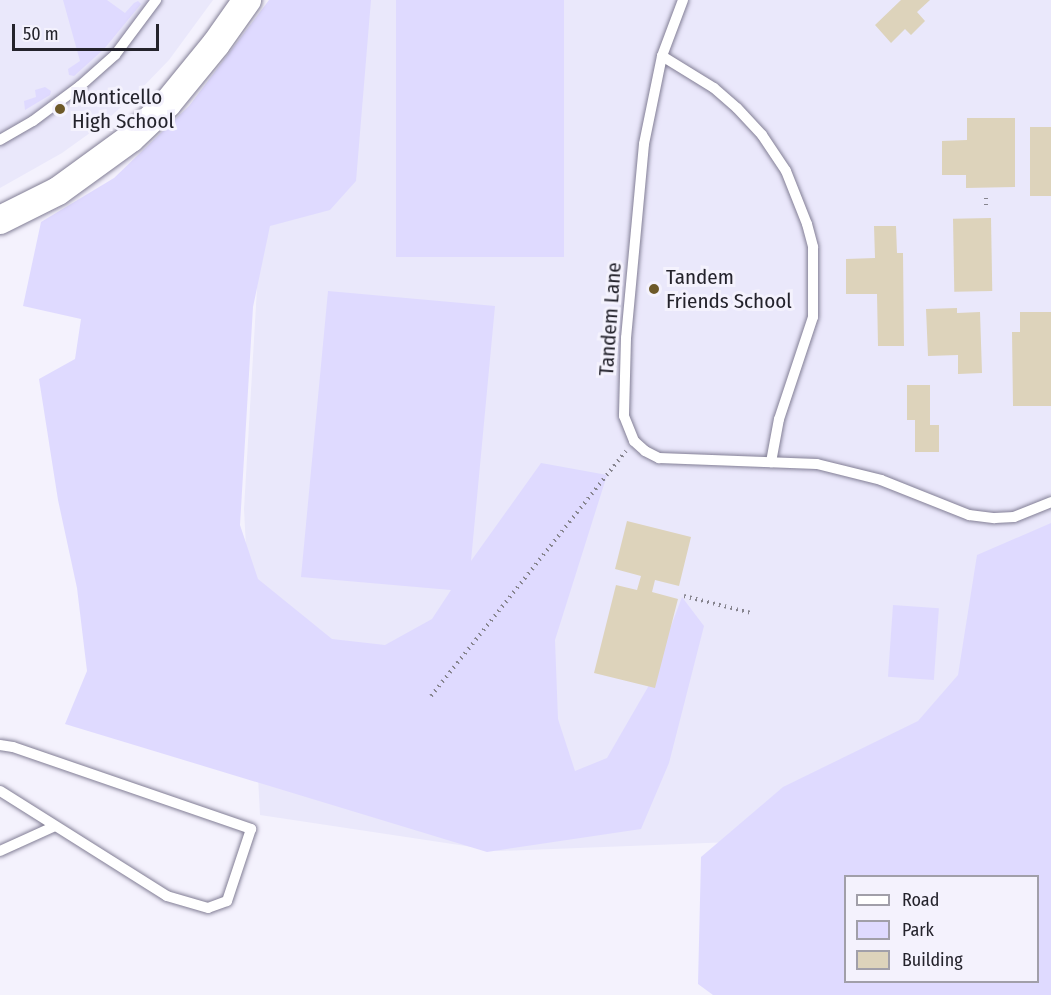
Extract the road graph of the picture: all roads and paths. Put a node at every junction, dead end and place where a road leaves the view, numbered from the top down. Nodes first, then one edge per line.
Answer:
1 (156, 0) edge
2 (247, 0) edge
3 (683, 0) edge
4 (662, 56) junction
5 (0, 140) edge
6 (986, 198) dead end
7 (987, 208) dead end
8 (0, 220) edge
9 (634, 441) junction
10 (771, 462) junction
11 (1051, 502) edge
12 (684, 596) dead end
13 (751, 613) dead end
14 (431, 696) dead end
15 (0, 745) edge
16 (0, 791) edge
17 (55, 826) junction
18 (0, 851) edge

1 - 5 lane
2 - 8 street
3 - 4 lane, Tandem Lane
4 - 9 lane, Tandem Lane
4 - 10 lane
6 - 7 path
9 - 10 lane
9 - 14 path
10 - 11 lane
12 - 13 path
15 - 17 lane
16 - 17 lane
17 - 18 lane

